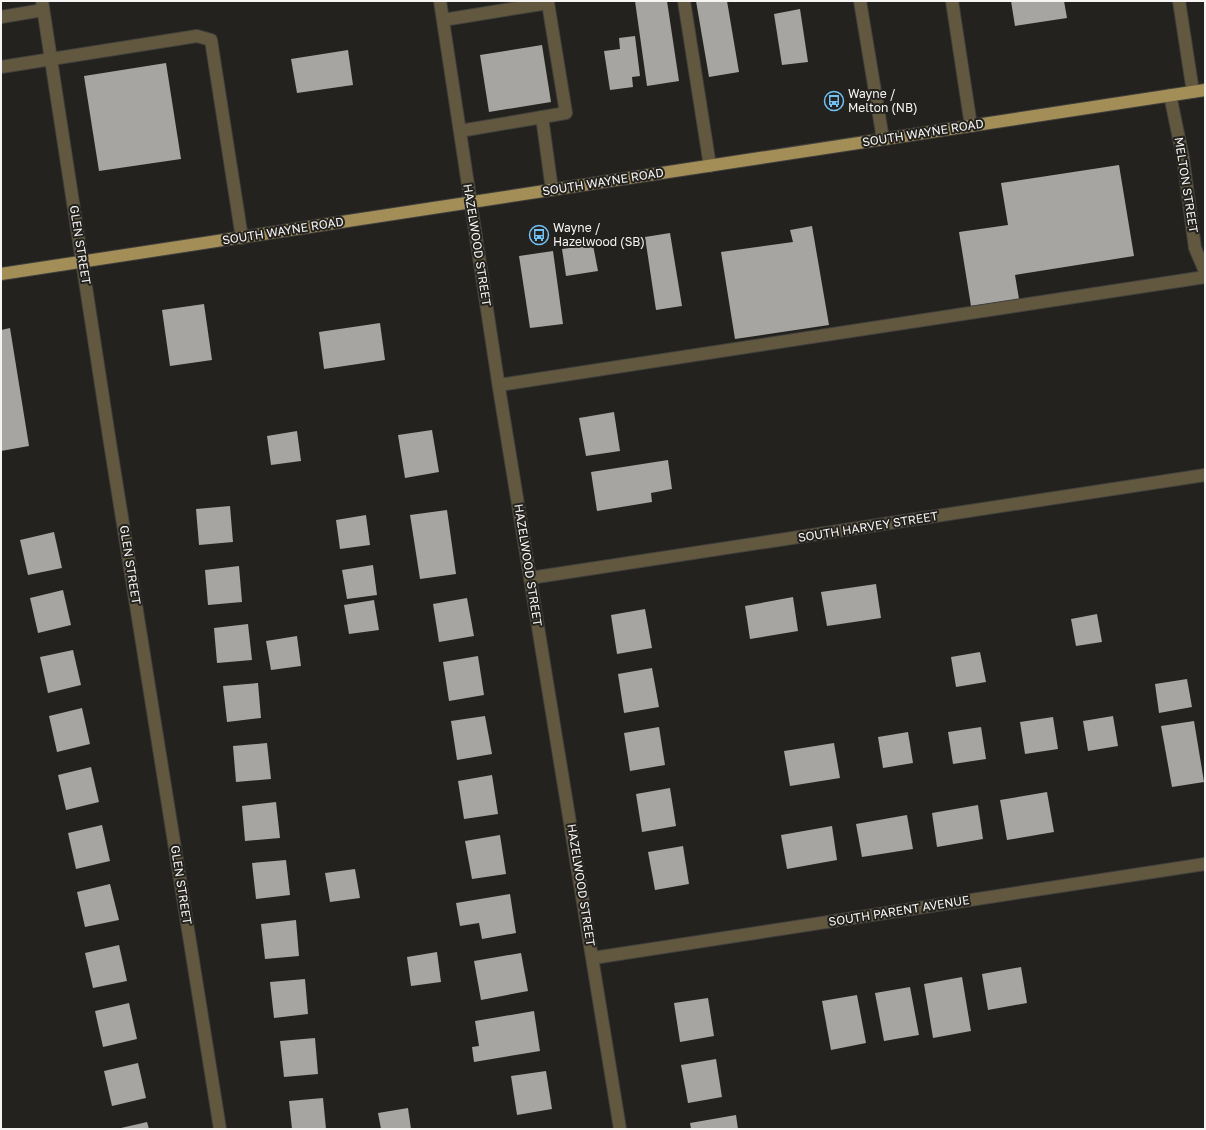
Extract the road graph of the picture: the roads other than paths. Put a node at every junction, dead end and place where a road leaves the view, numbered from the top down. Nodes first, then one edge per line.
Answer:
1 (440, 1) edge
2 (684, 1) edge
3 (860, 1) edge
4 (952, 1) edge
5 (1179, 1) edge
6 (43, 6) edge
7 (1, 17) edge
8 (443, 20) junction
9 (51, 59) junction
10 (1, 67) edge
11 (1205, 90) edge
12 (1193, 92) junction
13 (1170, 95) junction
14 (542, 117) junction
15 (971, 126) junction
16 (460, 131) junction
17 (883, 139) junction
18 (710, 166) junction
19 (552, 190) junction
20 (471, 203) junction
21 (242, 238) junction
22 (83, 262) junction
23 (1205, 273) edge
24 (1, 274) edge
25 (1205, 277) edge
26 (499, 385) junction
27 (1205, 475) edge
28 (530, 578) junction
29 (1205, 864) edge
30 (593, 958) junction
31 (220, 1129) edge
32 (620, 1129) edge

1 - 8 street, HAZELWOOD STREET
2 - 18 street
3 - 17 street
4 - 15 street
5 - 12 street
6 - 7 street
6 - 9 street, GLEN STREET
8 - 14 street
8 - 16 street, HAZELWOOD STREET
9 - 10 street
9 - 21 street
9 - 22 street, GLEN STREET
11 - 12 main road, SOUTH WAYNE ROAD
12 - 13 main road, SOUTH WAYNE ROAD
13 - 15 main road, SOUTH WAYNE ROAD
13 - 23 street, MELTON STREET
14 - 16 street
14 - 19 street
15 - 17 main road, SOUTH WAYNE ROAD
16 - 20 street, HAZELWOOD STREET
17 - 18 main road, SOUTH WAYNE ROAD
18 - 19 main road, SOUTH WAYNE ROAD
19 - 20 main road, SOUTH WAYNE ROAD
20 - 21 main road, SOUTH WAYNE ROAD
20 - 26 street, HAZELWOOD STREET
21 - 22 main road, SOUTH WAYNE ROAD
22 - 24 main road, SOUTH WAYNE ROAD
22 - 31 street, GLEN STREET
25 - 26 street
26 - 28 street, HAZELWOOD STREET
27 - 28 street, SOUTH HARVEY STREET
28 - 30 street, HAZELWOOD STREET
29 - 30 street, SOUTH PARENT AVENUE
30 - 32 street, HAZELWOOD STREET

